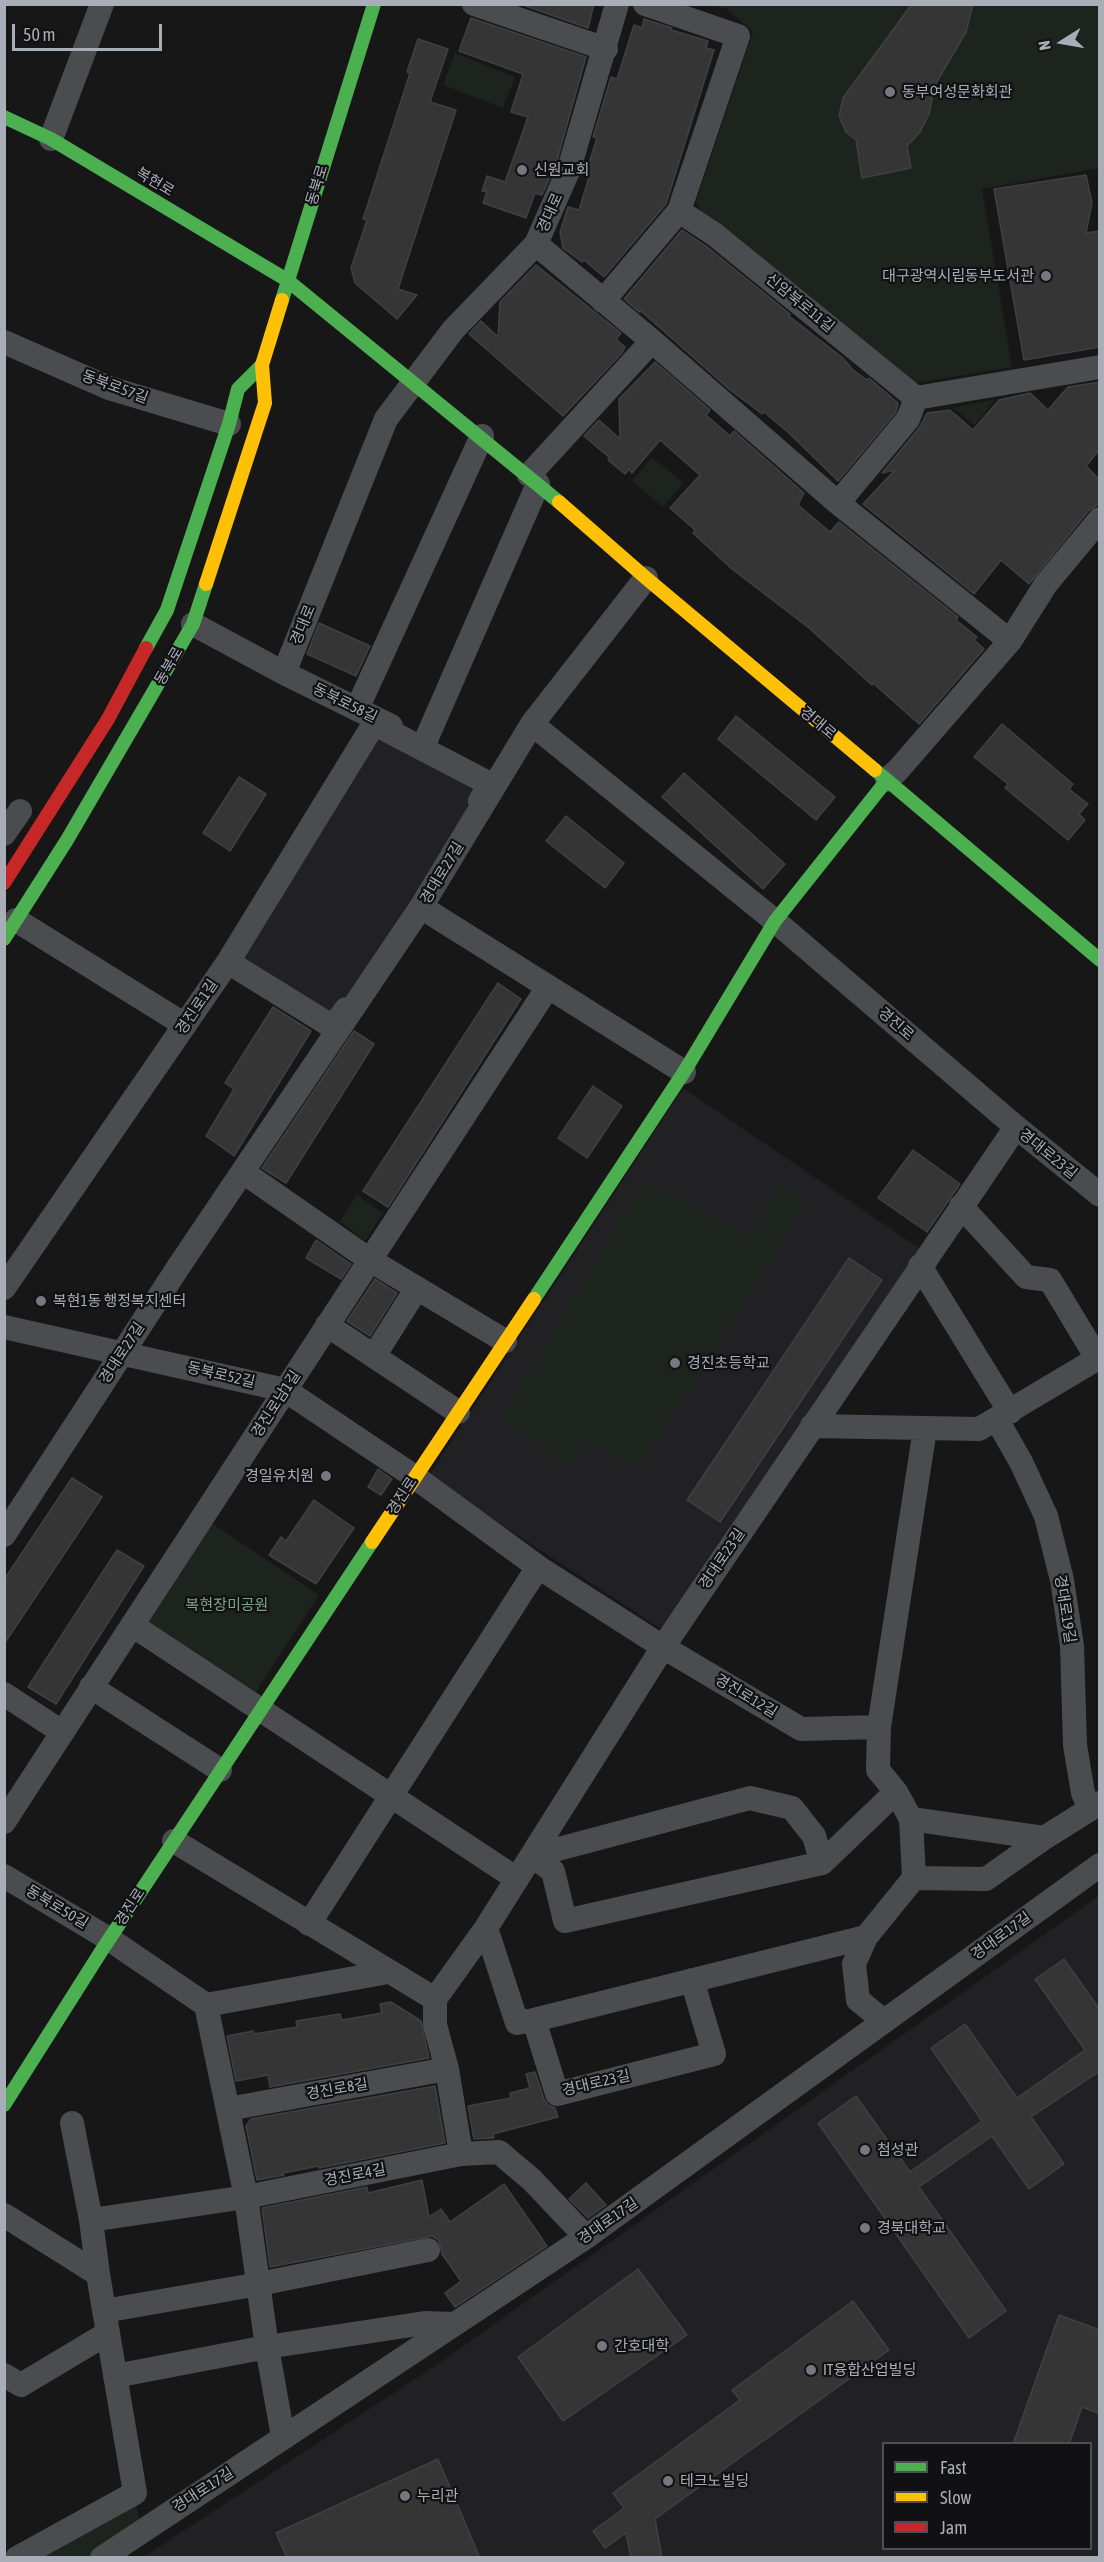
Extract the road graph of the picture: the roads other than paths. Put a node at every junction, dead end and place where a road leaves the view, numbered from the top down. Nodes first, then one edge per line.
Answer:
1 (102, 4) edge
2 (374, 4) edge
3 (474, 4) edge
4 (617, 4) edge
5 (645, 4) edge
6 (606, 49) junction
7 (4, 117) edge
8 (51, 139) junction
9 (679, 211) junction
10 (536, 244) junction
11 (287, 280) junction
12 (603, 301) junction
13 (652, 341) junction
14 (4, 342) edge
15 (262, 365) junction
16 (1100, 368) edge
17 (413, 381) junction
18 (916, 398) junction
19 (229, 424) junction
20 (482, 436) junction
21 (533, 480) junction
22 (838, 502) junction
23 (1100, 519) edge
24 (646, 578) junction
25 (193, 624) junction
26 (1010, 641) junction
27 (284, 673) junction
28 (373, 718) junction
29 (532, 724) junction
30 (425, 742) junction
31 (499, 779) junction
32 (887, 780) junction
33 (20, 811) dead end
34 (4, 834) edge
35 (4, 883) edge
36 (421, 907) junction
37 (775, 921) junction
38 (10, 929) edge
39 (1100, 960) edge
40 (227, 965) junction
41 (548, 987) junction
42 (185, 1025) junction
43 (336, 1034) junction
44 (684, 1072) junction
45 (1016, 1127) junction
46 (243, 1172) junction
47 (1100, 1195) edge
48 (961, 1206) junction
49 (370, 1260) junction
50 (920, 1266) junction
51 (4, 1288) edge
52 (417, 1288) junction
53 (327, 1325) junction
54 (4, 1327) edge
55 (505, 1341) junction
56 (122, 1353) junction
57 (374, 1356) junction
58 (1098, 1357) edge
59 (285, 1390) junction
60 (458, 1412) junction
61 (1003, 1416) junction
62 (812, 1426) junction
63 (925, 1429) junction
64 (415, 1477) junction
65 (4, 1535) edge
66 (538, 1567) junction
67 (132, 1625) junction
68 (663, 1647) junction
69 (91, 1687) junction
70 (4, 1694) edge
71 (260, 1710) junction
72 (879, 1727) junction
73 (62, 1732) junction
74 (220, 1770) junction
75 (896, 1792) junction
76 (391, 1796) junction
77 (1095, 1806) edge
78 (911, 1819) junction
79 (4, 1822) edge
80 (1044, 1838) junction
81 (174, 1841) junction
82 (531, 1856) junction
83 (822, 1863) junction
84 (1100, 1864) edge
85 (4, 1876) edge
86 (914, 1878) junction
87 (517, 1879) junction
88 (309, 1924) junction
89 (486, 1928) junction
90 (866, 1937) junction
91 (109, 1939) junction
92 (388, 1972) junction
93 (692, 1980) junction
94 (435, 1999) junction
95 (207, 2005) junction
96 (534, 2020) junction
97 (884, 2021) junction
98 (447, 2069) junction
99 (4, 2105) edge
100 (228, 2109) junction
101 (72, 2123) dead end
102 (461, 2154) junction
103 (246, 2197) junction
104 (4, 2216) edge
105 (91, 2220) junction
106 (586, 2237) junction
107 (428, 2250) dead end
108 (98, 2274) junction
109 (259, 2284) junction
110 (106, 2322) junction
111 (454, 2324) junction
112 (267, 2347) junction
113 (4, 2375) edge
114 (115, 2376) junction
115 (283, 2437) junction
116 (135, 2493) junction
117 (141, 2531) junction
118 (17, 2558) edge
119 (102, 2558) edge

1 - 8 street
2 - 11 main road, 동북로
3 - 6 street
4 - 6 street, 경대로
5 - 9 street
6 - 10 street, 경대로
7 - 8 main road, 복현로
8 - 11 main road, 복현로
9 - 12 street
9 - 18 street, 신암북로11길
10 - 12 street
10 - 17 street, 경대로
11 - 15 main road, 동북로
11 - 17 main road, 경대로
12 - 13 street
13 - 21 street
13 - 22 street
14 - 19 street, 동북로57길
15 - 19 main road, 동북로
15 - 25 main road, 동북로
16 - 18 street
17 - 20 main road, 경대로
17 - 27 street, 경대로
18 - 22 street
19 - 35 main road, 동북로
20 - 21 main road, 경대로
20 - 28 street
21 - 24 main road, 경대로
21 - 30 street
22 - 26 street
23 - 26 street
24 - 29 street, 경대로27길
24 - 32 main road, 경대로
25 - 27 street, 동북로58길
25 - 38 main road, 동북로
26 - 32 street
27 - 28 street, 동북로58길
28 - 30 street, 동북로58길
28 - 40 street, 경진로1길
28 - 40 street
29 - 31 street, 경대로27길
29 - 37 street, 경진로
30 - 31 street, 동북로58길
31 - 36 street, 경대로27길
32 - 37 main road, 경진로
32 - 39 main road, 경대로
33 - 34 street
36 - 41 street
36 - 43 street, 경대로27길
37 - 44 main road, 경진로
37 - 45 street, 경진로
38 - 42 street
40 - 42 street, 경진로1길
40 - 43 street
41 - 44 street
41 - 49 street, 경진로남1길
42 - 51 street, 경진로1길
43 - 46 street, 경대로27길
44 - 55 main road, 경진로
45 - 47 street, 경대로23길
45 - 48 street, 경대로23길
46 - 49 street
46 - 56 street, 경대로27길
48 - 50 street, 경대로23길
48 - 58 street
49 - 52 street
49 - 53 street, 경진로남1길
50 - 61 street, 경대로19길
50 - 62 street, 경대로23길
52 - 55 street
52 - 57 street
53 - 57 street
53 - 59 street, 경진로남1길
54 - 56 street, 동북로52길
55 - 60 main road, 경진로
56 - 59 street, 동북로52길
56 - 65 street, 경대로27길
57 - 60 street
58 - 61 street
59 - 64 street, 동북로52길
59 - 67 street, 경진로남1길
60 - 64 main road, 경진로
61 - 63 street
61 - 77 street, 경대로19길
62 - 63 street
62 - 68 street, 경대로23길
63 - 72 street
64 - 66 street, 경진로12길
64 - 71 main road, 경진로
66 - 68 street, 경진로12길
66 - 76 street
67 - 69 street, 경진로남1길
67 - 71 street
68 - 72 street, 경진로12길
68 - 82 street, 경대로23길
69 - 73 street, 경진로남1길
69 - 74 street
70 - 73 street
71 - 74 main road, 경진로
71 - 76 street
72 - 75 street
73 - 79 street, 경진로남1길
74 - 81 main road, 경진로
75 - 78 street
75 - 83 street
76 - 87 street
76 - 88 street
77 - 80 street
78 - 80 street
78 - 86 street
80 - 86 street
81 - 88 street
81 - 91 main road, 경진로
82 - 83 street
82 - 83 street
82 - 87 street, 경대로23길
84 - 97 street, 경대로17길
85 - 91 street, 동북로50길
86 - 90 street
87 - 89 street, 경대로23길
88 - 92 street
89 - 94 street, 경대로23길
89 - 96 street
90 - 93 street
90 - 97 street
91 - 95 street
91 - 99 main road, 경진로
92 - 94 street
92 - 95 street
93 - 96 street
93 - 96 street, 경대로23길
94 - 98 street
95 - 100 street
97 - 106 street, 경대로17길
98 - 100 street, 경진로8길
98 - 102 street
100 - 103 street
101 - 105 street
102 - 103 street, 경진로4길
102 - 106 street, 경진로4길
103 - 105 street, 경진로4길
103 - 109 street
104 - 108 street
105 - 108 street
106 - 111 street, 경대로17길
107 - 109 street
108 - 110 street
109 - 110 street
109 - 112 street
110 - 113 street
110 - 114 street
111 - 112 street
111 - 115 street, 경대로17길
112 - 114 street
112 - 115 street
114 - 116 street
115 - 117 street, 경대로17길
116 - 117 street
116 - 118 street
117 - 119 street, 경대로17길

